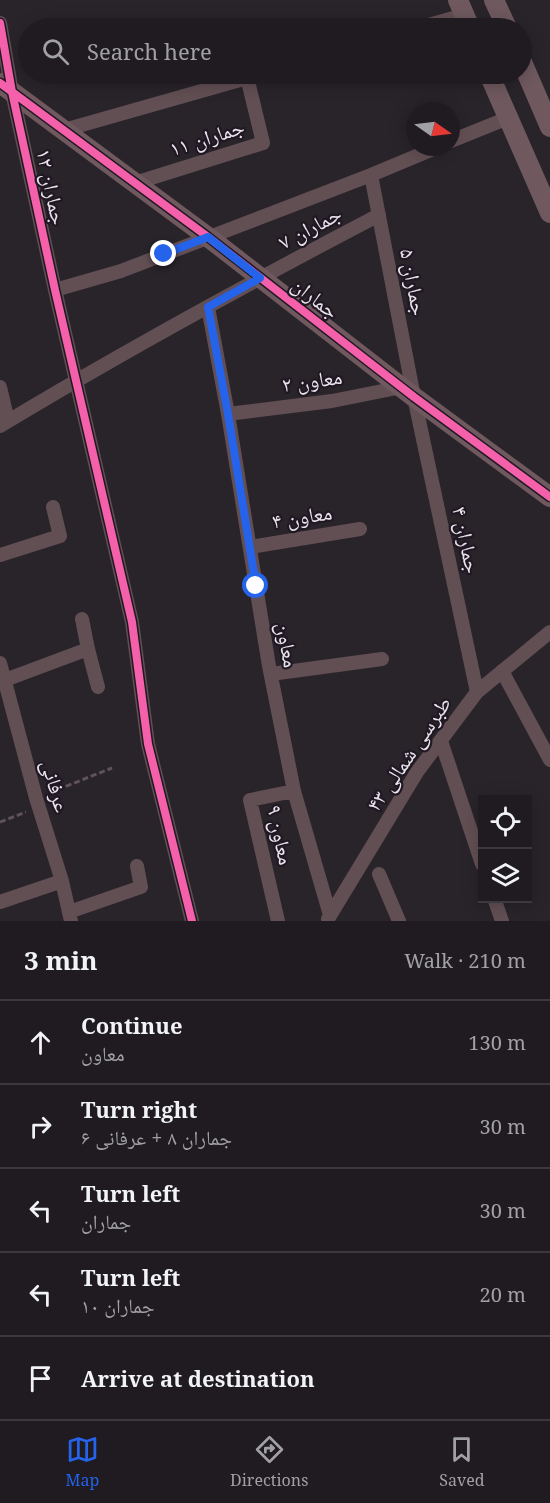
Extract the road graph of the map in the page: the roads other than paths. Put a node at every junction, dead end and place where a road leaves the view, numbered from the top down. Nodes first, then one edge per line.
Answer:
1 (494, 0) edge
2 (502, 18) edge
3 (0, 23) edge
4 (227, 84) edge
5 (249, 84) edge
6 (493, 84) edge
7 (531, 84) edge
8 (6, 87) edge
9 (508, 118) junction
10 (550, 127) edge
11 (64, 130) junction
12 (460, 137) edge
13 (416, 156) edge
14 (371, 175) junction
15 (135, 183) junction
16 (550, 213) edge
17 (379, 215) junction
18 (208, 237) junction
19 (260, 278) junction
20 (55, 290) junction
21 (208, 307) junction
22 (76, 381) junction
23 (0, 387) edge
24 (408, 392) junction
25 (228, 414) junction
26 (4, 423) edge
27 (550, 498) edge
28 (53, 507) dead end
29 (360, 529) dead end
30 (250, 547) junction
31 (0, 555) edge
32 (82, 619) dead end
33 (550, 632) edge
34 (88, 649) junction
35 (382, 659) dead end
36 (0, 663) edge
37 (502, 671) junction
38 (271, 674) junction
39 (4, 680) junction
40 (98, 687) dead end
41 (477, 692) junction
42 (4, 695) edge
43 (441, 741) junction
44 (550, 760) edge
45 (294, 791) junction
46 (478, 849) edge
47 (137, 866) dead end
48 (379, 874) dead end
49 (62, 881) junction
50 (0, 902) edge
51 (496, 903) edge
52 (70, 917) edge
53 (329, 918) edge
54 (192, 921) edge
55 (278, 921) edge
56 (399, 921) edge
57 (502, 921) edge

1 - 2 street
3 - 8 street, جماران ۱۲
4 - 11 street
5 - 15 street, جماران ۱۱
6 - 9 street
7 - 10 street
8 - 11 street, جماران
8 - 20 street, جماران ۱۲
9 - 12 street
9 - 16 street
11 - 15 street, جماران
13 - 14 street
14 - 17 street, جماران ۵
14 - 18 street
15 - 18 street, جماران
17 - 19 street, جماران ۷
17 - 24 street, جماران ۵
18 - 19 street, جماران
18 - 20 street
19 - 21 street, جماران ۷
19 - 24 street, جماران
20 - 22 street, جماران ۱۲
21 - 22 street, جماران ۷
21 - 25 street, معاون
22 - 26 street, جماران ۷
22 - 54 street, جماران ۱۲
23 - 26 street
24 - 25 street, معاون ۲
24 - 27 street, جماران
24 - 41 street, جماران ۴
25 - 30 street, معاون
28 - 31 street
29 - 30 street, معاون ۴
30 - 38 street, معاون
32 - 34 street
33 - 37 street, طبرسی شمالی ۴۳
34 - 39 street
34 - 40 street
35 - 38 street
36 - 39 street, عرفانی
37 - 41 street, طبرسی شمالی ۴۳
37 - 44 street
38 - 45 street, معاون
39 - 42 street, عرفانی
41 - 43 street, طبرسی شمالی ۴۳
42 - 49 street, عرفانی
43 - 46 street
43 - 53 street, طبرسی شمالی ۴۳
45 - 53 street, معاون
45 - 55 street, معاون ۹
47 - 52 street
48 - 56 street
49 - 50 street
49 - 52 street, عرفانی
51 - 57 street

